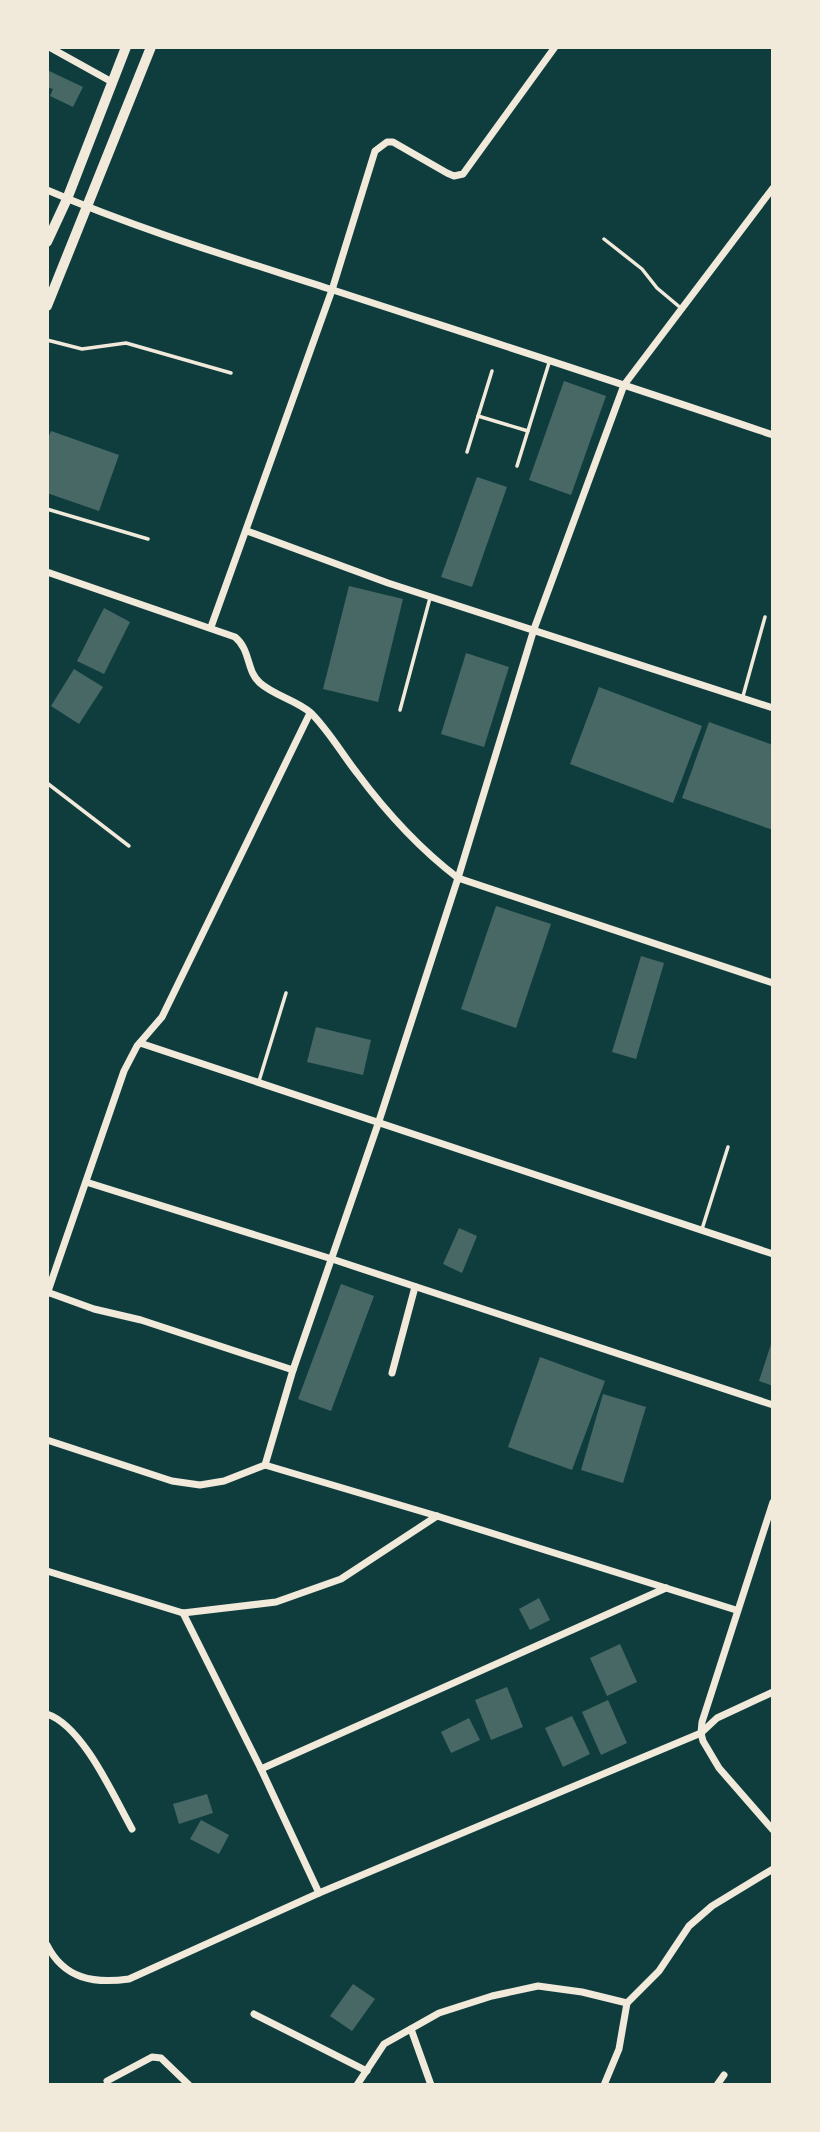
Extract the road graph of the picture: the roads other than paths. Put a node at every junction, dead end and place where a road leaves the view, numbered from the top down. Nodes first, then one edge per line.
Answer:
1 (50, 47) edge
2 (126, 47) edge
3 (151, 47) edge
4 (555, 47) edge
5 (111, 82) junction
6 (773, 188) edge
7 (47, 190) edge
8 (67, 199) junction
9 (87, 206) junction
10 (604, 239) dead end
11 (47, 242) edge
12 (332, 290) junction
13 (47, 306) edge
14 (682, 309) junction
15 (47, 340) edge
16 (550, 360) junction
17 (492, 371) dead end
18 (231, 373) dead end
19 (624, 385) junction
20 (478, 416) junction
21 (528, 430) junction
22 (773, 435) edge
23 (467, 452) dead end
24 (517, 466) dead end
25 (47, 509) edge
26 (247, 531) junction
27 (148, 539) dead end
28 (47, 572) edge
29 (431, 596) junction
30 (765, 617) dead end
31 (211, 627) junction
32 (534, 629) junction
33 (743, 698) junction
34 (773, 708) edge
35 (400, 710) dead end
36 (310, 713) junction
37 (47, 783) edge
38 (130, 846) dead end
39 (458, 878) junction
40 (773, 983) edge
41 (286, 993) dead end
42 (139, 1043) junction
43 (258, 1083) junction
44 (378, 1124) junction
45 (728, 1147) dead end
46 (86, 1182) junction
47 (702, 1231) junction
48 (773, 1254) edge
49 (332, 1259) junction
50 (415, 1287) junction
51 (47, 1293) edge
52 (293, 1370) junction
53 (392, 1373) dead end
54 (773, 1405) edge
55 (47, 1440) edge
56 (265, 1465) junction
57 (773, 1502) edge
58 (437, 1516) junction
59 (47, 1572) edge
60 (666, 1588) junction
61 (736, 1610) junction
62 (183, 1613) junction
63 (773, 1692) edge
64 (47, 1714) edge
65 (701, 1733) junction
66 (261, 1769) junction
67 (132, 1829) dead end
68 (773, 1830) edge
69 (773, 1869) edge
70 (319, 1893) junction
71 (47, 1945) edge
72 (627, 2003) junction
73 (254, 2014) dead end
74 (411, 2029) junction
75 (367, 2071) junction
76 (724, 2075) dead end
77 (107, 2081) dead end
78 (190, 2085) edge
79 (357, 2085) edge
80 (431, 2085) edge
81 (604, 2085) edge
82 (718, 2085) edge

1 - 5 street
2 - 5 main road
3 - 9 main road
4 - 12 street
5 - 8 main road
6 - 14 street
7 - 8 street
8 - 9 street
8 - 11 main road
9 - 12 street
9 - 13 main road
10 - 14 lane
12 - 16 street
12 - 26 street
14 - 19 street
15 - 18 lane
16 - 19 street
16 - 21 lane
17 - 20 lane
19 - 22 street
19 - 32 street
20 - 21 lane
20 - 23 lane
21 - 24 lane
25 - 27 lane
26 - 29 street
26 - 31 street
28 - 31 street
29 - 32 street
29 - 35 lane
30 - 33 lane
31 - 36 street
32 - 33 street
32 - 39 street
33 - 34 street
36 - 39 street
36 - 42 street
37 - 38 lane
39 - 40 street
39 - 44 street
41 - 43 lane
42 - 43 street
42 - 46 street
43 - 44 street
44 - 47 street
44 - 49 street
45 - 47 lane
46 - 49 street
46 - 51 street
47 - 48 street
49 - 50 street
49 - 52 street
50 - 53 street
50 - 54 street
51 - 52 street
52 - 56 street
55 - 56 street
56 - 58 street
57 - 61 street
58 - 60 street
58 - 62 street
59 - 62 street
60 - 61 street
60 - 66 street
61 - 65 street
62 - 66 street
63 - 65 street
64 - 67 street
65 - 68 street
65 - 70 street
66 - 70 street
69 - 72 street
70 - 71 street
72 - 74 street
72 - 81 street
73 - 75 street
74 - 75 street
74 - 80 street
75 - 79 street
76 - 82 street
77 - 78 street

